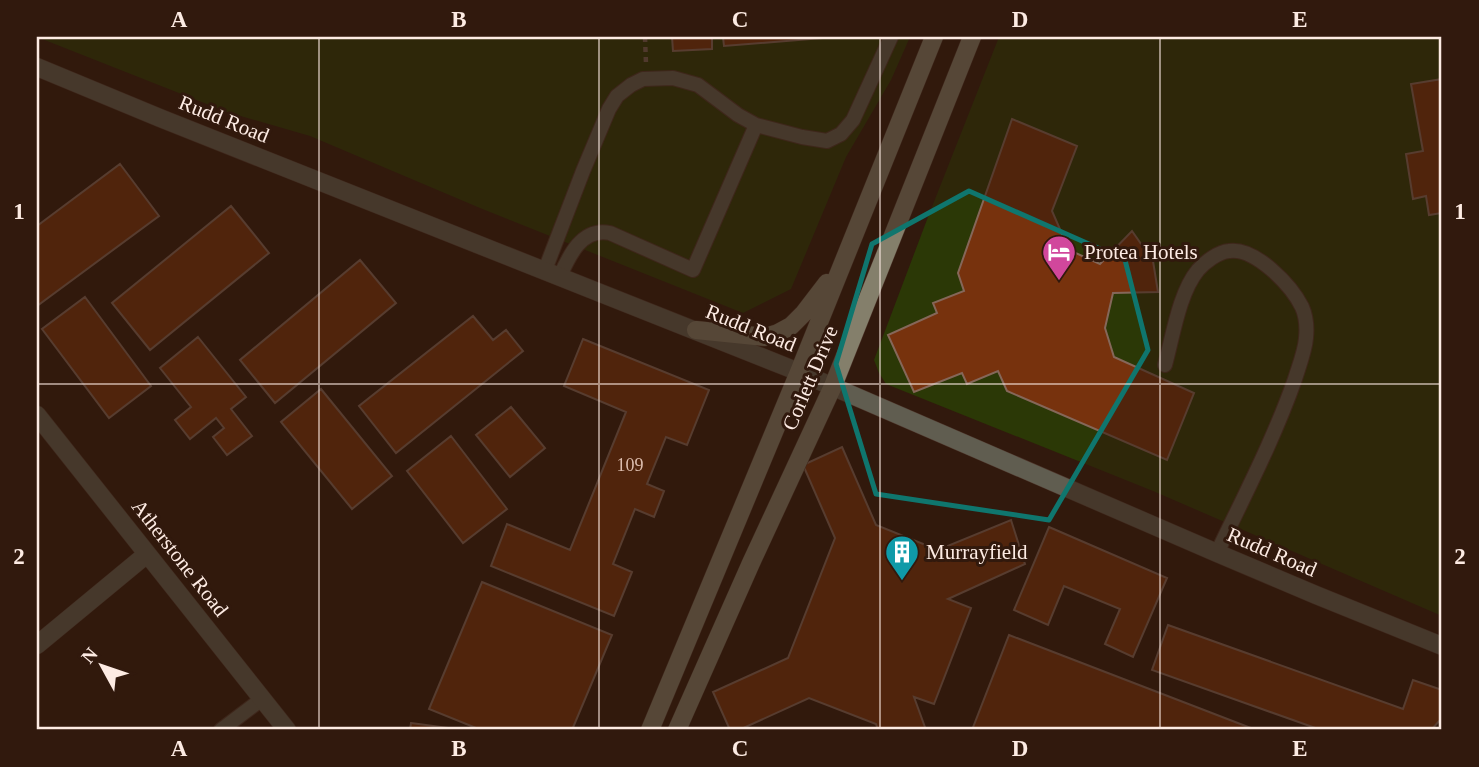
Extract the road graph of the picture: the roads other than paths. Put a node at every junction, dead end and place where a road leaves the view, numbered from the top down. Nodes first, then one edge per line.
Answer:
1 (891, 37) edge
2 (934, 37) edge
3 (972, 37) edge
4 (37, 67) edge
5 (756, 125) junction
6 (847, 253) junction
7 (552, 273) junction
8 (696, 330) junction
9 (1166, 365) dead end
10 (799, 372) junction
11 (833, 386) junction
12 (37, 415) edge
13 (1217, 553) junction
14 (147, 554) junction
15 (37, 645) edge
16 (1442, 646) edge
17 (262, 699) junction
18 (221, 730) edge
19 (287, 730) edge
20 (650, 730) edge
21 (677, 730) edge

1 - 5 lane
2 - 6 main road, Corlett Drive
3 - 11 main road, Corlett Drive
4 - 7 street, Rudd Road
5 - 7 lane
5 - 7 lane
6 - 8 main road
6 - 10 main road, Corlett Drive
7 - 8 street, Rudd Road
8 - 10 street, Rudd Road
9 - 13 lane
10 - 11 street, Rudd Road
10 - 20 main road, Corlett Drive
11 - 13 street, Rudd Road
11 - 21 main road, Corlett Drive
12 - 14 street, Atherstone Road
13 - 16 street, Rudd Road
14 - 15 street
14 - 17 street, Atherstone Road
17 - 18 lane
17 - 19 street, Atherstone Road

